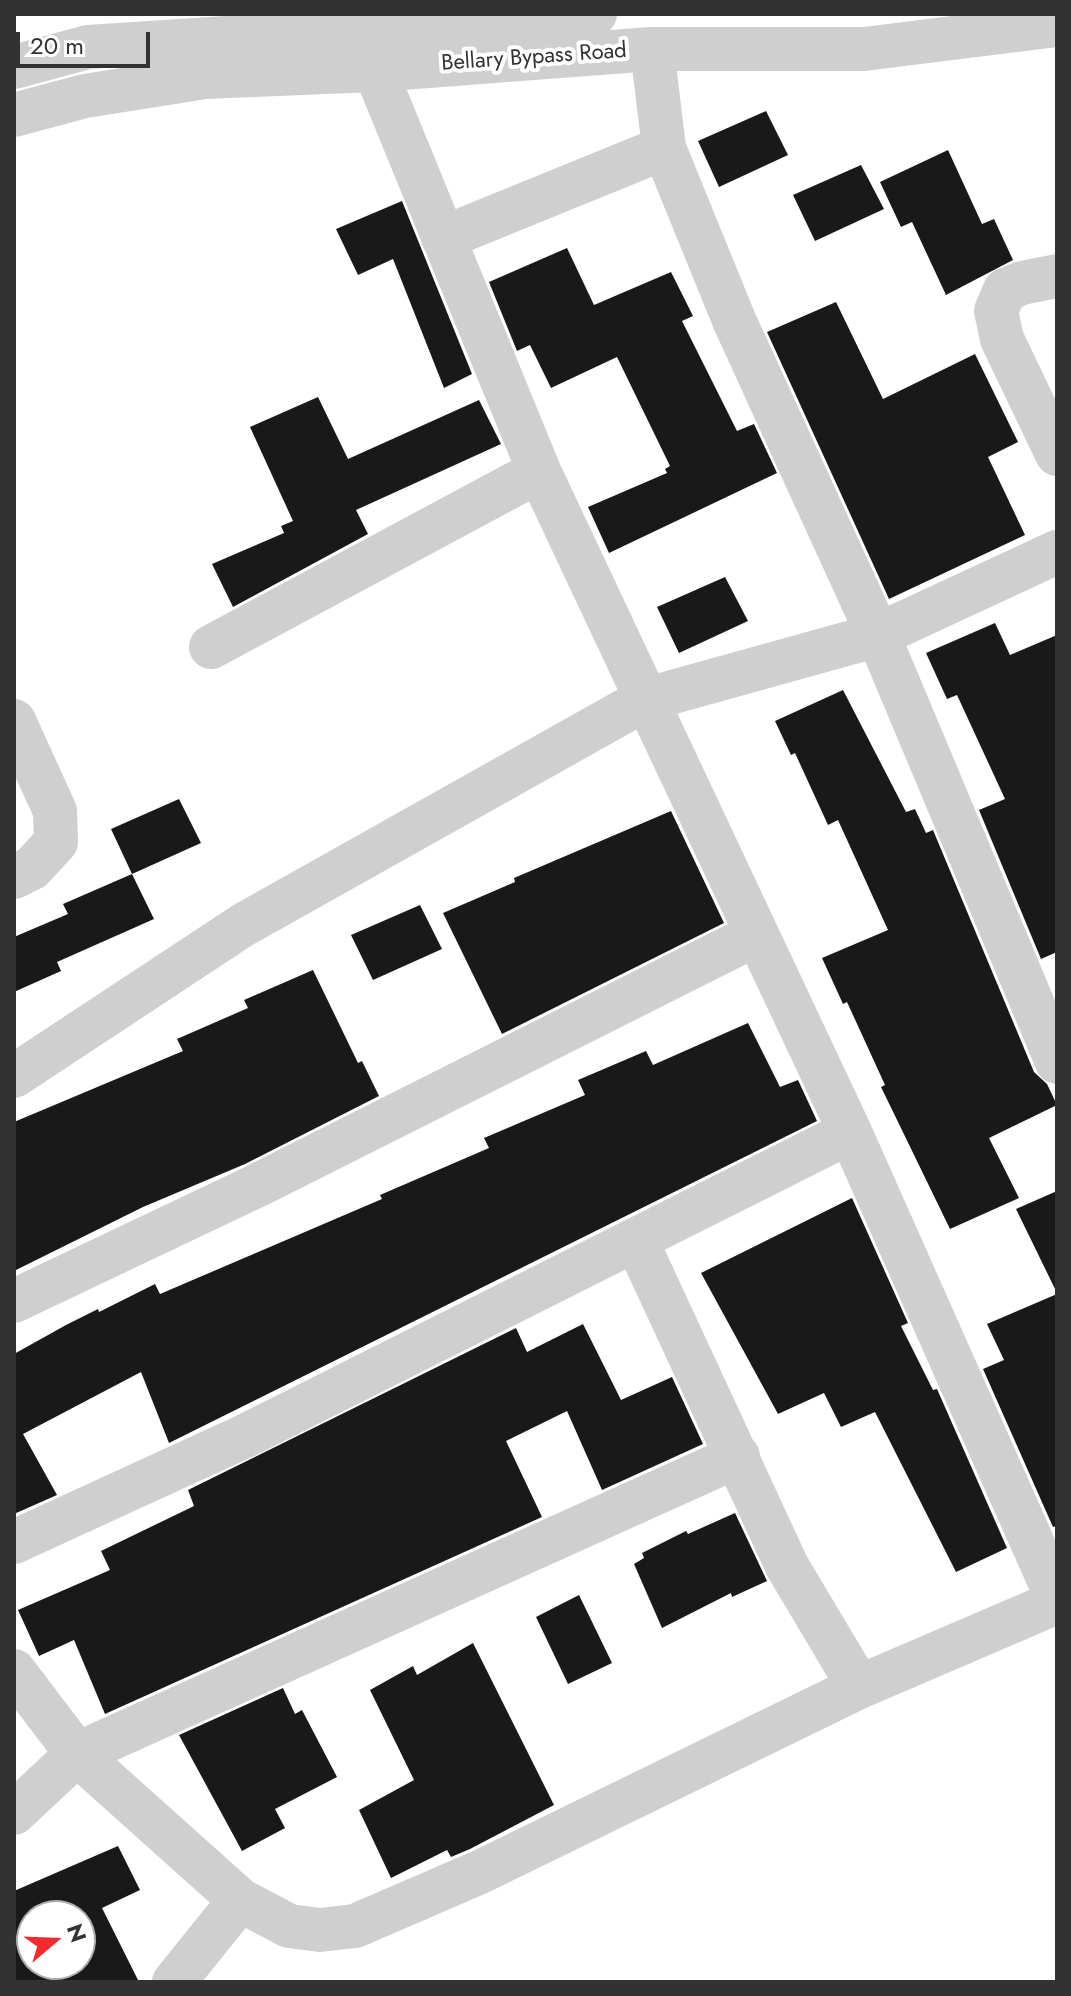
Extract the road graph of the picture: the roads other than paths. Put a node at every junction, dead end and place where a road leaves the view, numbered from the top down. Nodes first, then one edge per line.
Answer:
1 (595, 14) edge
2 (1031, 24) edge
3 (88, 47) junction
4 (652, 49) junction
5 (14, 67) edge
6 (375, 70) junction
7 (105, 93) junction
8 (14, 115) edge
9 (664, 148) junction
10 (443, 238) junction
11 (1057, 276) edge
12 (1057, 454) edge
13 (539, 471) junction
14 (1057, 552) edge
15 (878, 635) junction
16 (211, 647) dead end
17 (644, 700) junction
18 (14, 721) edge
19 (14, 877) edge
20 (755, 935) junction
21 (1057, 1062) edge
22 (14, 1076) edge
23 (850, 1132) junction
24 (636, 1240) junction
25 (14, 1301) edge
26 (738, 1456) junction
27 (14, 1542) edge
28 (1057, 1600) edge
29 (14, 1671) edge
30 (859, 1687) junction
31 (77, 1754) junction
32 (14, 1813) edge
33 (240, 1900) junction
34 (174, 1982) edge

1 - 3 street, Bellary Bypass Road
2 - 4 street, Bellary Bypass Road
3 - 5 street, Bellary Bypass Road
3 - 7 street
4 - 6 street, Bellary Bypass Road
4 - 9 street
6 - 7 street, Bellary Bypass Road
6 - 10 street
7 - 8 street, Bellary Bypass Road
9 - 10 street
9 - 15 street
10 - 13 street
11 - 12 street
13 - 16 street
13 - 17 street
14 - 15 street
15 - 17 street
15 - 21 street
17 - 20 street
17 - 22 street
18 - 19 street
20 - 23 street
20 - 25 street
23 - 24 street
23 - 28 street
24 - 26 street
24 - 27 street
26 - 30 street
26 - 31 street
28 - 30 street
29 - 31 street
30 - 33 street
31 - 32 street
31 - 33 street
33 - 34 street

